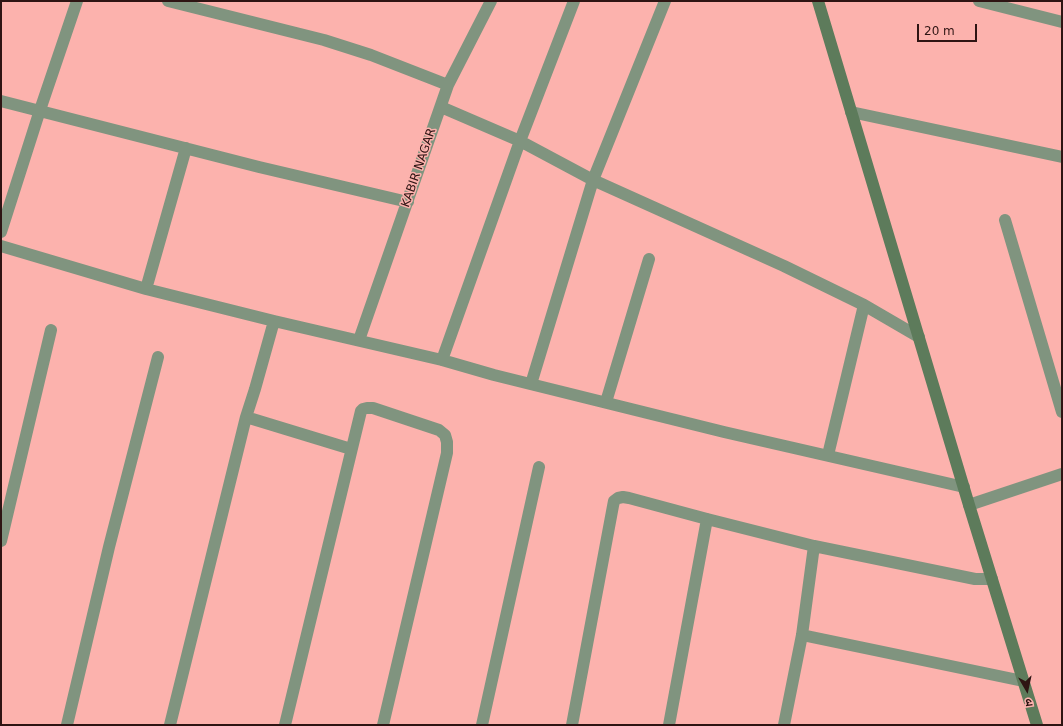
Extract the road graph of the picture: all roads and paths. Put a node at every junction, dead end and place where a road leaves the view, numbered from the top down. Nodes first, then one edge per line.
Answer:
1 (77, 1) edge
2 (168, 1) edge
3 (492, 1) edge
4 (574, 1) edge
5 (665, 1) edge
6 (818, 1) edge
7 (979, 1) edge
8 (1006, 4) edge
9 (1062, 22) edge
10 (448, 85) junction
11 (1, 101) edge
12 (441, 106) junction
13 (40, 110) junction
14 (851, 112) junction
15 (520, 141) junction
16 (186, 148) junction
17 (1062, 157) edge
18 (593, 180) junction
19 (408, 202) junction
20 (1006, 220) dead end
21 (1, 232) edge
22 (1, 246) edge
23 (649, 258) dead end
24 (146, 289) junction
25 (864, 305) junction
26 (274, 321) junction
27 (51, 330) dead end
28 (919, 337) junction
29 (358, 340) junction
30 (158, 357) dead end
31 (442, 360) junction
32 (531, 384) junction
33 (606, 402) junction
34 (1062, 412) edge
35 (246, 417) junction
36 (351, 448) junction
37 (828, 456) junction
38 (539, 467) dead end
39 (1062, 474) edge
40 (964, 487) junction
41 (969, 505) junction
42 (706, 519) junction
43 (1, 541) edge
44 (814, 546) junction
45 (992, 580) junction
46 (802, 635) junction
47 (1023, 681) junction
48 (67, 725) edge
49 (170, 725) edge
50 (284, 725) edge
51 (384, 725) edge
52 (482, 725) edge
53 (572, 725) edge
54 (669, 725) edge
55 (784, 725) edge
56 (1037, 725) edge

1 - 13 street
2 - 10 street
3 - 10 street, KABIR NAGAR
4 - 15 street
5 - 18 street
6 - 14 street
7 - 8 street
8 - 9 street
10 - 12 street, KABIR NAGAR
11 - 13 street
12 - 15 street
12 - 19 street, KABIR NAGAR
13 - 16 street
13 - 21 street
14 - 17 street
14 - 28 street
15 - 18 street
15 - 31 street
16 - 19 street
16 - 24 street
18 - 25 street
18 - 32 street
19 - 29 street, KABIR NAGAR
20 - 34 street
22 - 24 street
23 - 33 street
24 - 26 street
25 - 28 street
25 - 37 street
26 - 29 street
26 - 35 street
27 - 43 street
28 - 40 street
29 - 31 street
30 - 48 street
31 - 32 street
32 - 33 street
33 - 37 street
35 - 36 street
35 - 49 street
36 - 50 street
36 - 51 street
37 - 40 street
38 - 52 street
39 - 41 street
40 - 41 street
41 - 45 street
42 - 44 street
42 - 53 street
42 - 54 street
44 - 45 street
44 - 46 street
45 - 47 street
46 - 47 street
46 - 55 street
47 - 56 street

